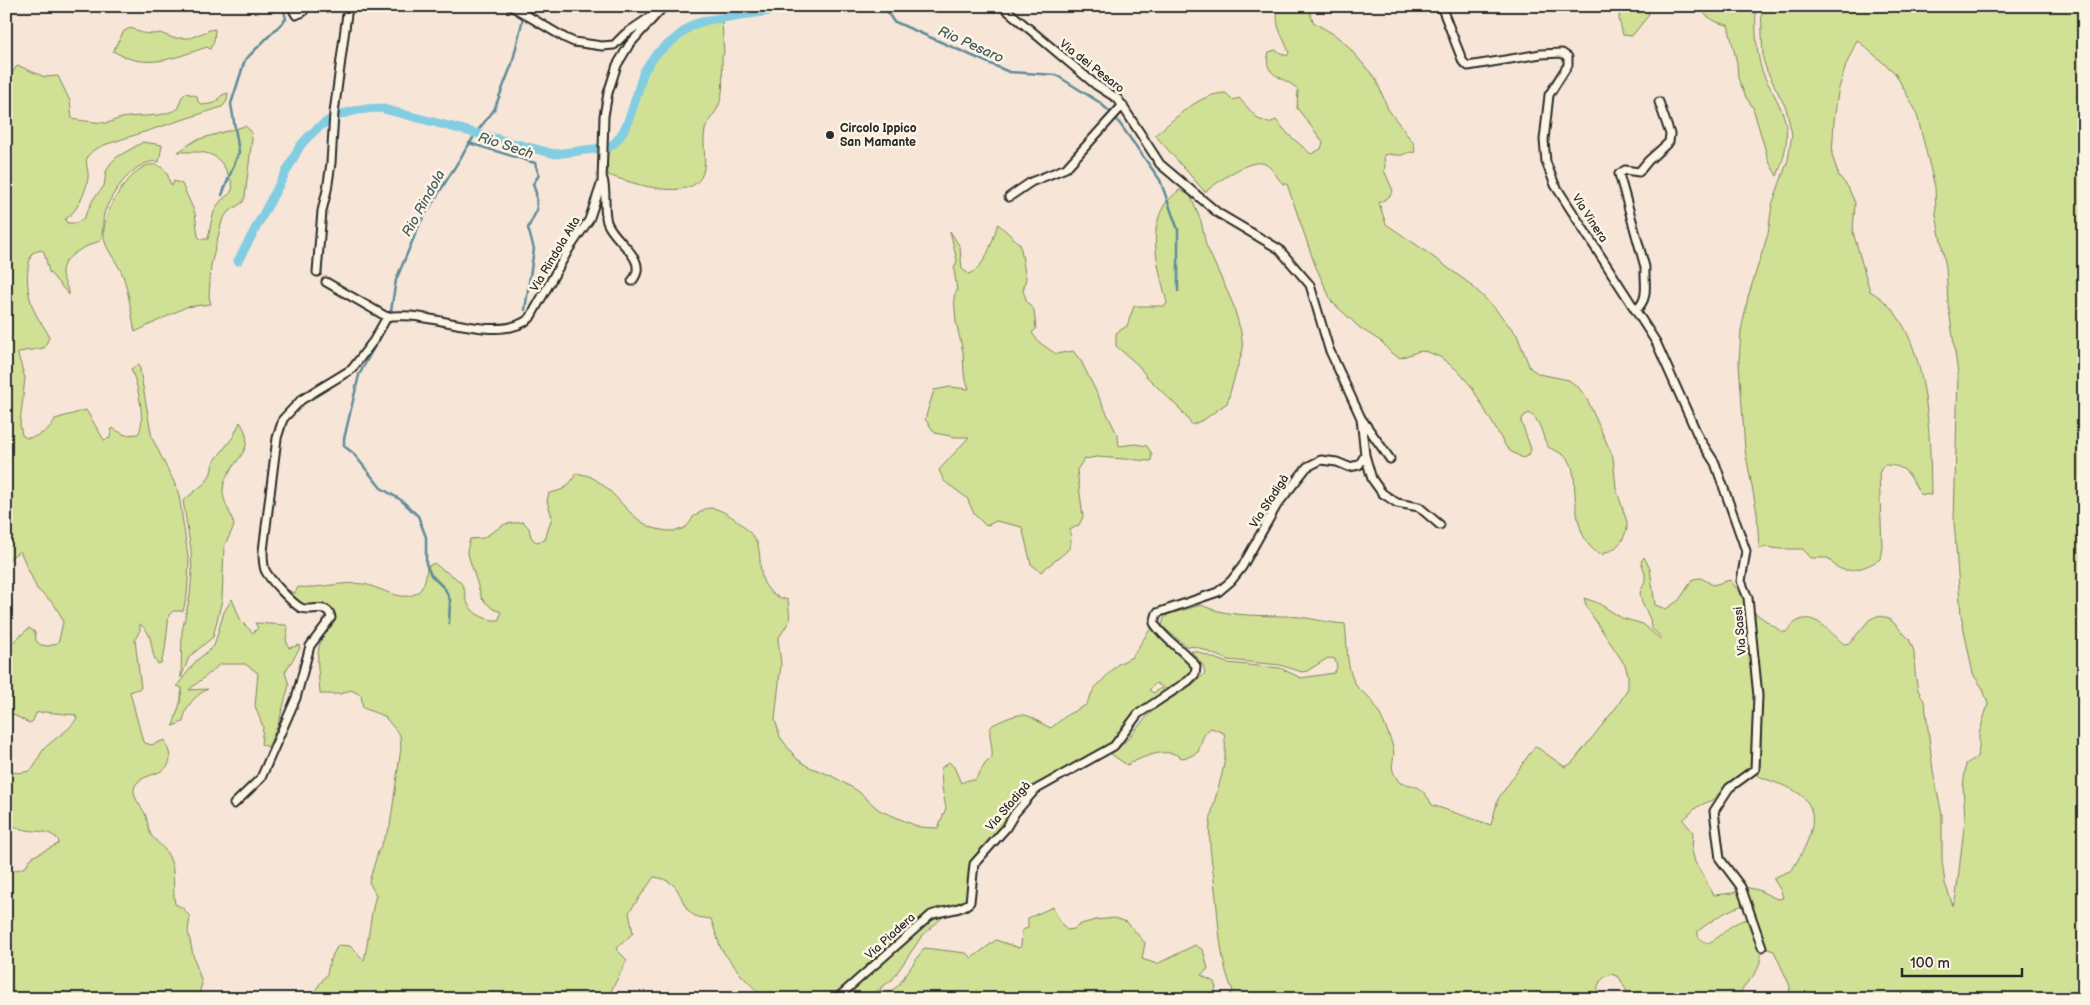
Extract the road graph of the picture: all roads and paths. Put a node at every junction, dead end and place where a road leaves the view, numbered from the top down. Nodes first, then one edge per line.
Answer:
1 (291, 6) edge
2 (306, 6) edge
3 (348, 6) edge
4 (511, 6) edge
5 (1002, 6) edge
6 (1441, 6) edge
7 (662, 9) edge
8 (1659, 102) dead end
9 (1123, 105) junction
10 (603, 176) junction
11 (1009, 197) dead end
12 (317, 272) dead end
13 (326, 282) dead end
14 (632, 282) dead end
15 (1636, 310) junction
16 (387, 317) junction
17 (1361, 418) junction
18 (1365, 455) junction
19 (1390, 459) dead end
20 (1440, 525) dead end
21 (234, 804) dead end
22 (973, 878) joint
23 (1762, 948) dead end
24 (836, 999) edge

1 - 2 street
3 - 12 street
4 - 7 street
5 - 9 street, Via dei Pesaro
6 - 15 street, Via Vinera
7 - 10 street, Via Rindola Alta
8 - 15 street
9 - 11 street, Via dei Pesaro
9 - 17 street
10 - 14 street
10 - 16 street, Via Rindola Alta
13 - 16 street
15 - 23 street, Via Sassi
16 - 21 street
17 - 18 street
17 - 19 street
18 - 20 street
18 - 22 street, Via Sfadigà
22 - 24 street, Via Piadera

